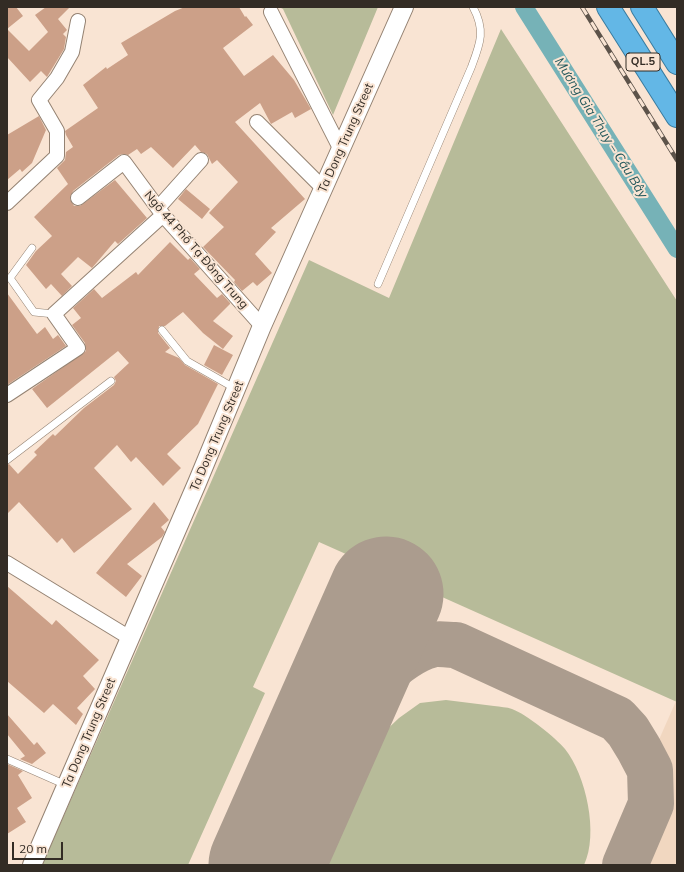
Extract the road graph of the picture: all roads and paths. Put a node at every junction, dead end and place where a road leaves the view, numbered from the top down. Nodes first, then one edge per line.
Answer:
1 (404, 7) edge
2 (473, 7) edge
3 (608, 7) edge
4 (642, 7) edge
5 (271, 12) dead end
6 (78, 21) dead end
7 (677, 62) edge
8 (677, 116) edge
9 (256, 122) dead end
10 (340, 150) junction
11 (201, 160) dead end
12 (323, 188) junction
13 (9, 198) edge
14 (78, 198) dead end
15 (160, 212) junction
16 (32, 248) dead end
17 (378, 284) dead end
18 (54, 314) junction
19 (262, 326) junction
20 (162, 330) dead end
21 (111, 381) dead end
22 (236, 389) junction
23 (7, 395) edge
24 (7, 460) edge
25 (7, 563) edge
26 (130, 638) junction
27 (7, 759) edge
28 (66, 786) junction
29 (32, 865) edge

1 - 10 street, Ta Dong Trung Street
2 - 17 lane
3 - 8 highway, QL.5
4 - 7 highway, QL.5
5 - 10 street
6 - 13 street
9 - 12 street
10 - 12 street, Ta Dong Trung Street
11 - 15 street
12 - 19 street, Ta Dong Trung Street
14 - 15 street, Ngõ 44 Phố Tạ Đông Trung
15 - 18 street
15 - 19 street, Ngõ 44 Phố Tạ Đông Trung
16 - 18 lane
18 - 23 street
19 - 22 street, Ta Dong Trung Street
20 - 22 lane
21 - 24 lane
22 - 26 street, Ta Dong Trung Street
25 - 26 street
26 - 28 street, Ta Dong Trung Street
27 - 28 lane
28 - 29 street, Ta Dong Trung Street

